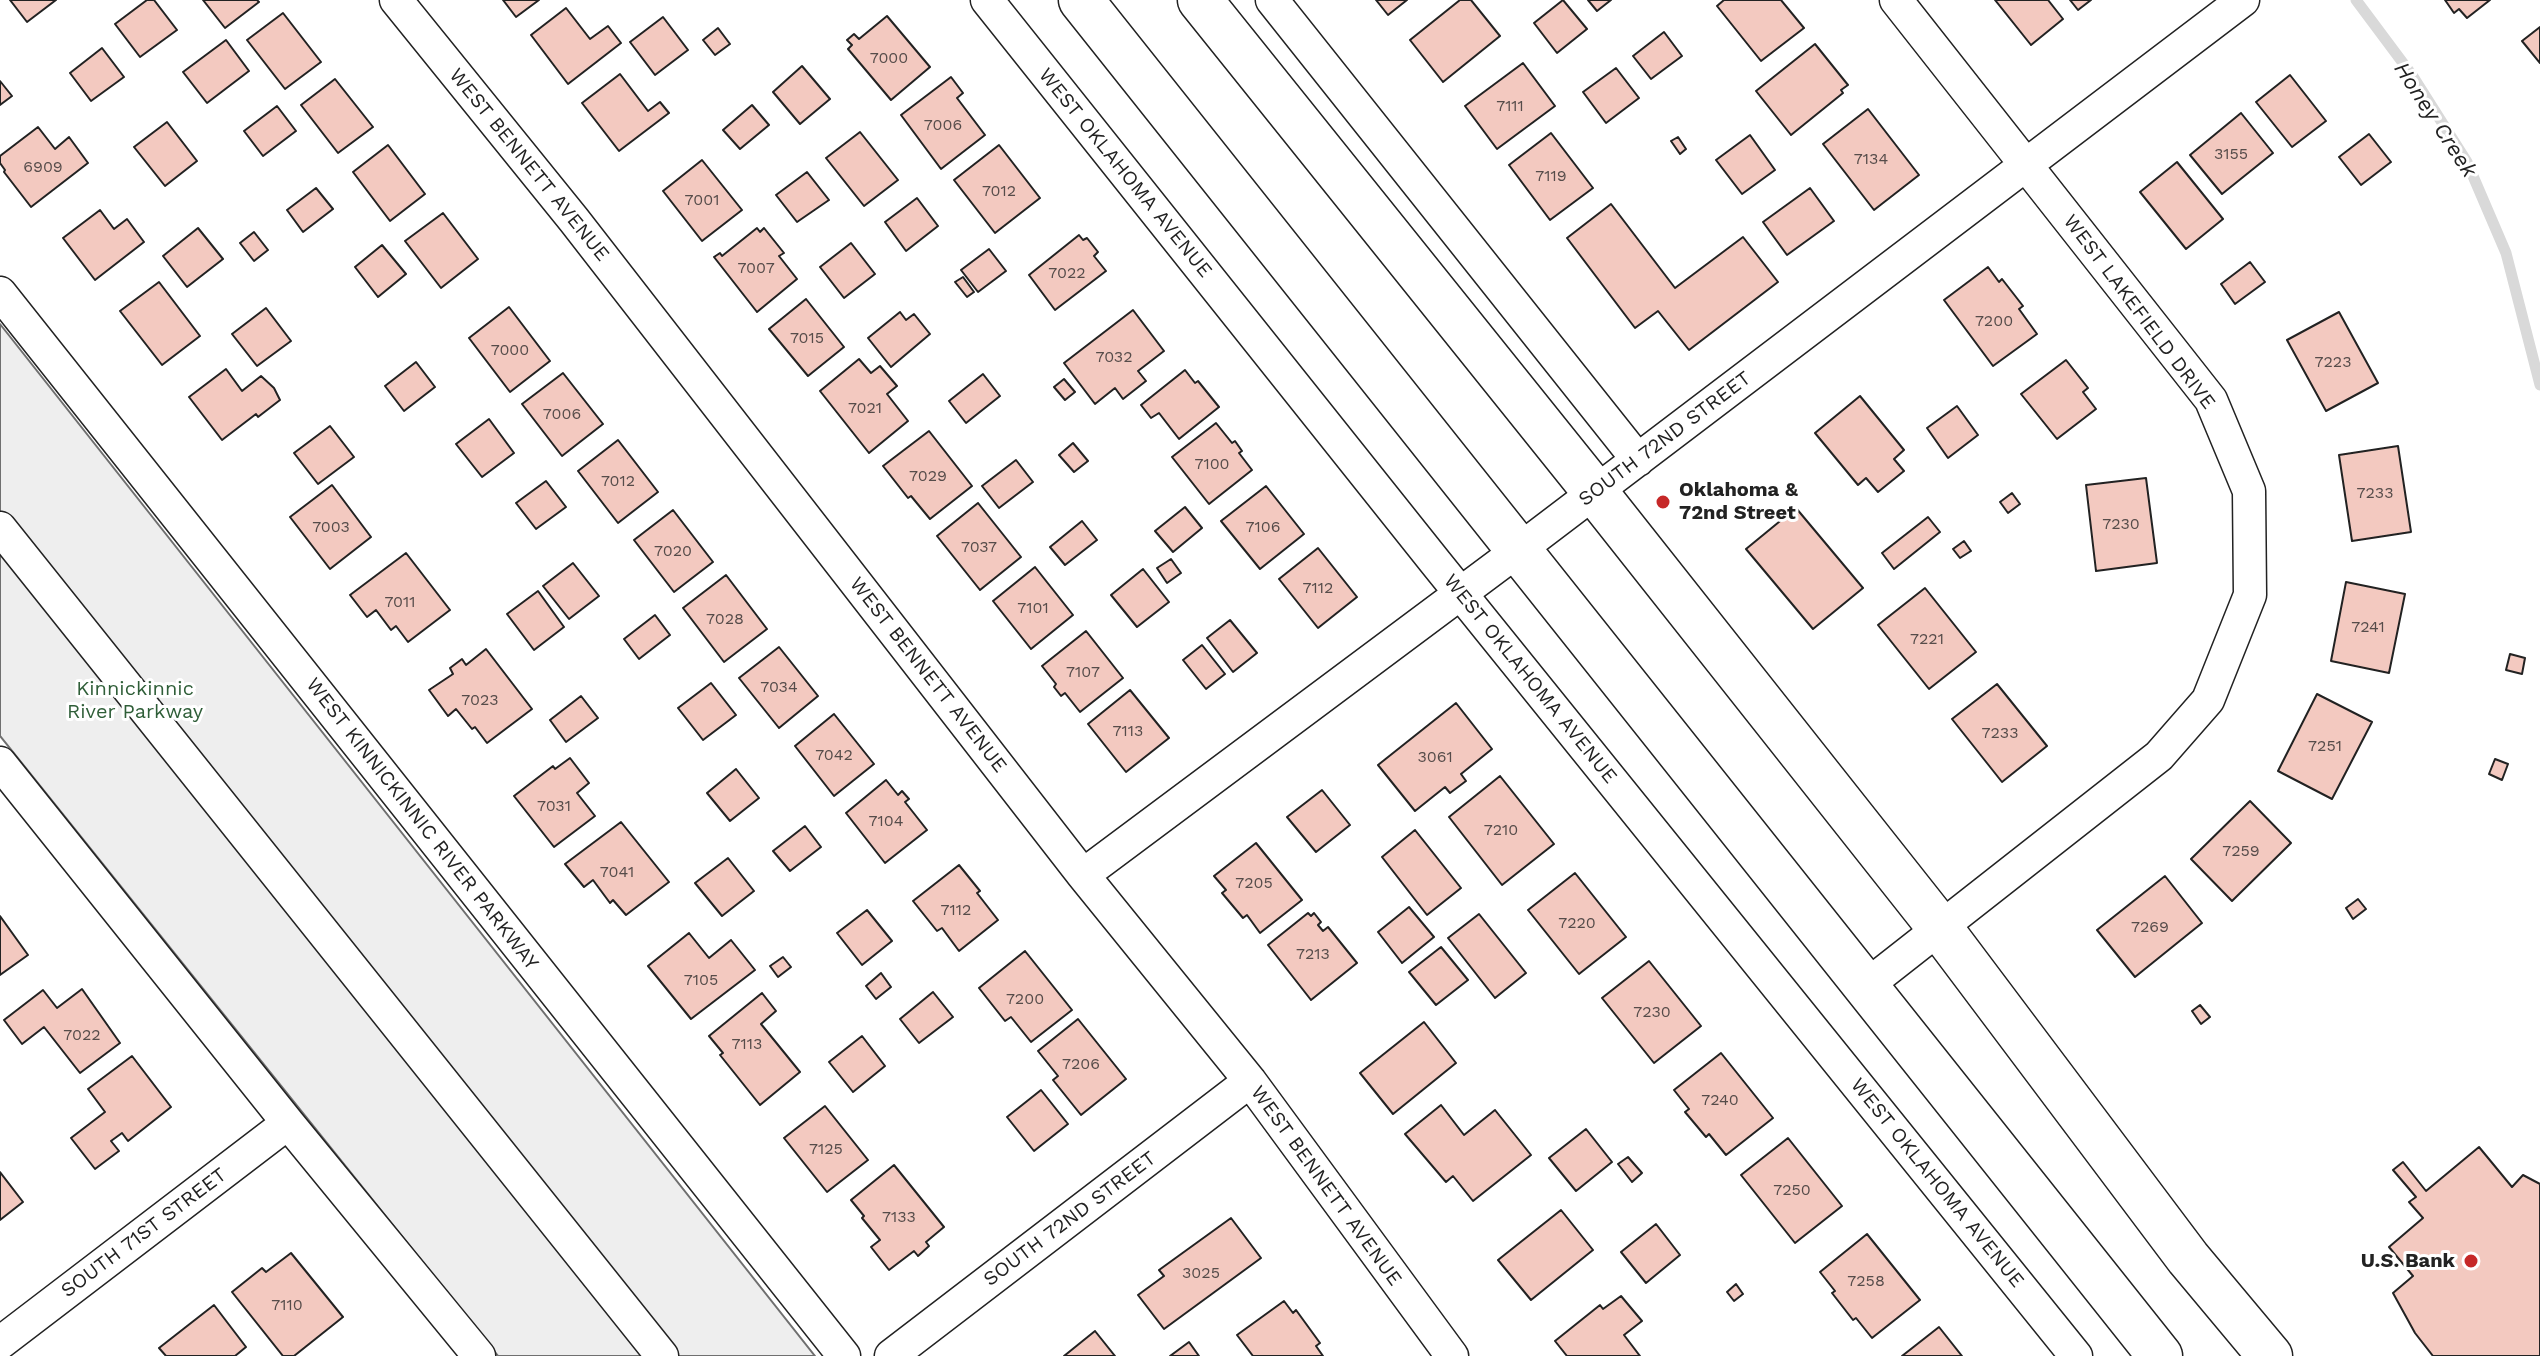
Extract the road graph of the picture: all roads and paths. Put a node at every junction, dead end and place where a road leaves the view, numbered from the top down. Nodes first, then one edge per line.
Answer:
1 (396, 0) edge
2 (987, 0) edge
3 (1081, 0) edge
4 (1200, 0) edge
5 (1272, 0) edge
6 (1896, 0) edge
7 (2243, 0) edge
8 (2027, 165) junction
9 (0, 293) edge
10 (1638, 460) junction
11 (1595, 492) junction
12 (0, 528) edge
13 (1520, 549) junction
14 (1460, 593) junction
15 (0, 763) edge
16 (1083, 875) junction
17 (1940, 928) junction
18 (1866, 986) junction
19 (1250, 1081) junction
20 (288, 1123) junction
21 (0, 1343) edge
22 (479, 1356) edge
23 (662, 1356) edge
24 (844, 1356) edge
25 (891, 1356) edge
26 (1452, 1356) edge
27 (2076, 1356) edge
28 (2160, 1356) edge
29 (2270, 1356) edge

1 - 16 street, WEST BENNETT AVENUE
2 - 14 street, WEST OKLAHOMA AVENUE
3 - 13 main road
4 - 11 main road
5 - 10 street
6 - 8 street, WEST LAKEFIELD DRIVE
7 - 8 street, SOUTH 72ND STREET
8 - 10 street, SOUTH 72ND STREET
8 - 17 street, WEST LAKEFIELD DRIVE
9 - 24 street, WEST KINNICKINNIC RIVER PARKWAY
10 - 11 street, SOUTH 72ND STREET
11 - 13 street, SOUTH 72ND STREET
11 - 17 main road
12 - 23 street
13 - 14 street, SOUTH 72ND STREET
13 - 18 main road
14 - 16 street, SOUTH 72ND STREET
14 - 27 street, WEST OKLAHOMA AVENUE
15 - 20 street
16 - 19 street, WEST BENNETT AVENUE
17 - 18 street, WEST LAKEFIELD DRIVE
17 - 29 main road
18 - 28 main road
19 - 25 street, SOUTH 72ND STREET
19 - 26 street, WEST BENNETT AVENUE
20 - 21 street, SOUTH 71ST STREET
20 - 22 street

